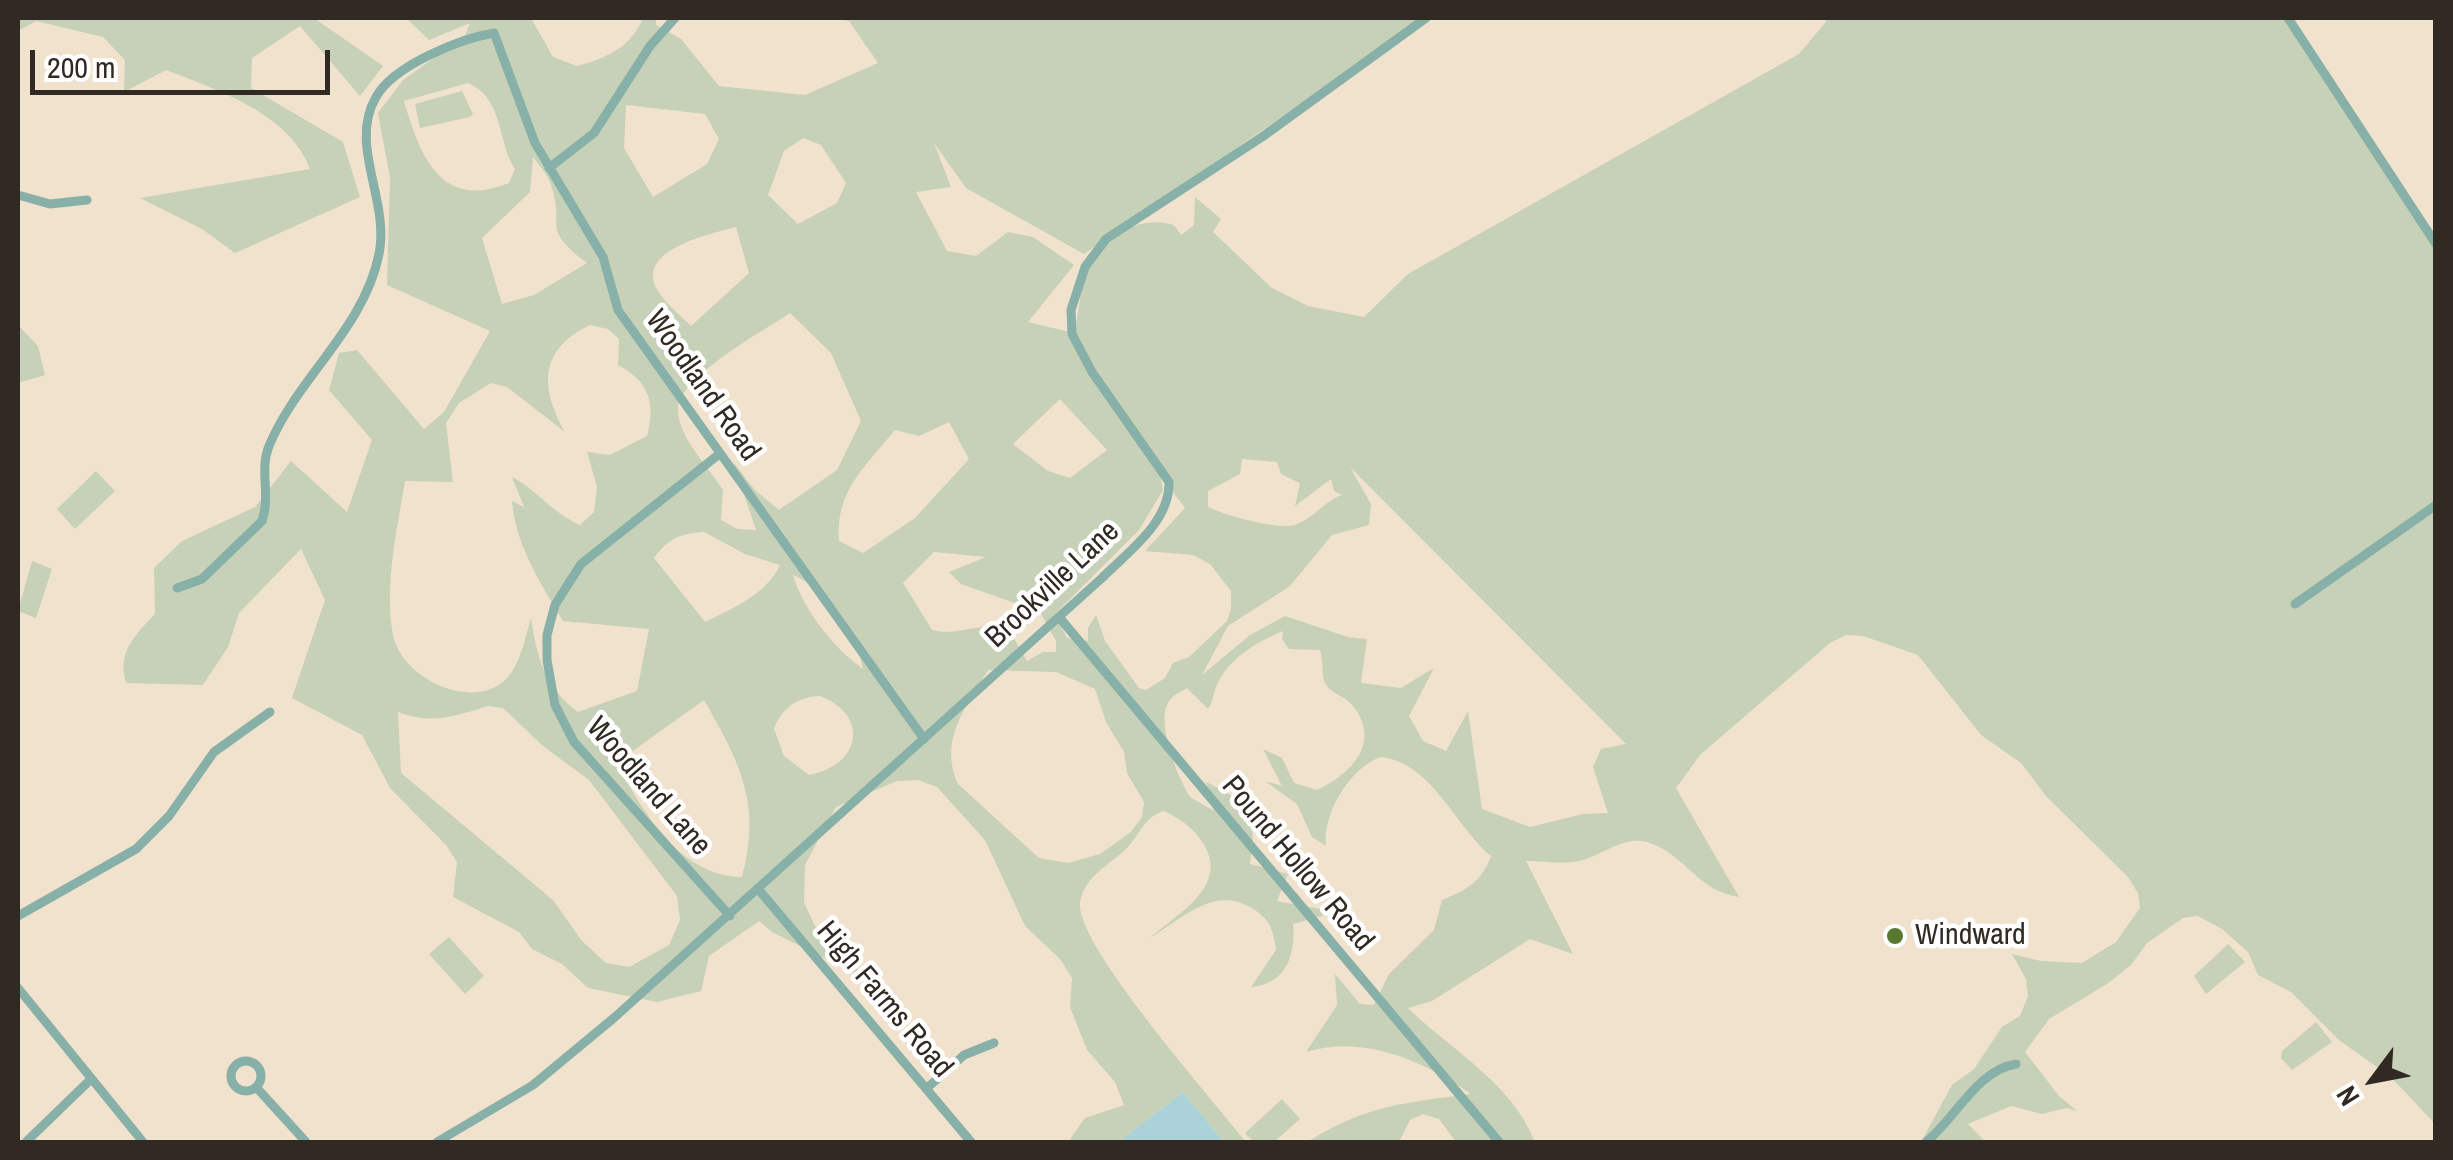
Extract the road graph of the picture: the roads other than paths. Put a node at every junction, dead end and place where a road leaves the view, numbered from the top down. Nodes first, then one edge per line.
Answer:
1 (675, 18) edge
2 (1426, 18) edge
3 (2288, 18) edge
4 (549, 168) junction
5 (18, 196) edge
6 (87, 200) dead end
7 (2436, 244) edge
8 (718, 455) junction
9 (2436, 505) edge
10 (177, 588) dead end
11 (2295, 604) dead end
12 (1059, 617) junction
13 (270, 712) dead end
14 (924, 739) junction
15 (759, 890) junction
16 (18, 916) edge
17 (730, 916) junction
18 (18, 988) edge
19 (994, 1042) dead end
20 (2016, 1064) dead end
21 (89, 1081) junction
22 (256, 1087) dead end
23 (926, 1089) junction
24 (26, 1142) edge
25 (144, 1142) edge
26 (306, 1142) edge
27 (438, 1142) edge
28 (971, 1142) edge
29 (1499, 1142) edge
30 (1926, 1142) edge

1 - 4 street
2 - 12 street, Brookville Lane
3 - 7 street
4 - 8 street, Woodland Road
4 - 10 street, Woodland Road
5 - 6 street
8 - 14 street, Woodland Road
8 - 17 street, Woodland Lane
9 - 11 street
12 - 14 street, Brookville Lane
12 - 29 street, Pound Hollow Road
13 - 16 street
14 - 15 street, Brookville Lane
15 - 17 street, Brookville Lane
15 - 23 street, High Farms Road
17 - 27 street, Brookville Lane
18 - 21 street
19 - 23 street
20 - 30 street
21 - 24 street
21 - 25 street
22 - 26 street
23 - 28 street, High Farms Road

